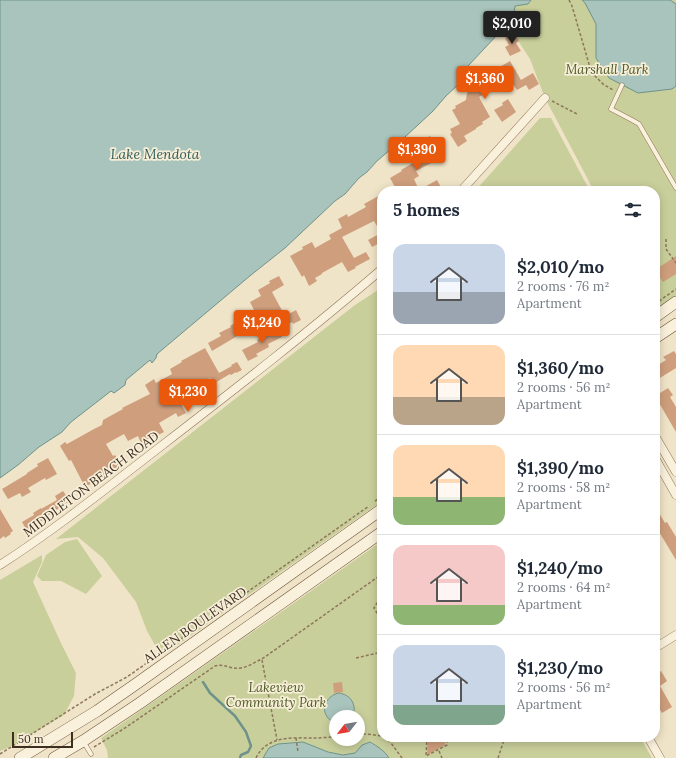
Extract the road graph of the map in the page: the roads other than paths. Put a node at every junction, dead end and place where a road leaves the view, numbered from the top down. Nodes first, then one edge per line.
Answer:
1 (622, 85) dead end
2 (545, 98) road end
3 (466, 186) edge
4 (676, 188) edge
5 (377, 273) edge
6 (676, 302) edge
7 (660, 313) edge
8 (676, 324) edge
9 (660, 335) edge
10 (660, 445) edge
11 (660, 467) edge
12 (676, 472) edge
13 (676, 495) edge
14 (377, 514) edge
15 (377, 536) edge
16 (0, 565) edge
17 (676, 635) edge
18 (660, 645) edge
19 (651, 742) edge
20 (20, 758) edge
21 (54, 758) edge
22 (660, 758) edge

1 - 4 lane
2 - 3 street
5 - 16 street, MIDDLETON BEACH ROAD
6 - 7 main road
8 - 9 main road
10 - 12 street
11 - 13 street
14 - 20 main road, ALLEN BOULEVARD
15 - 21 main road
17 - 18 street
19 - 22 street

